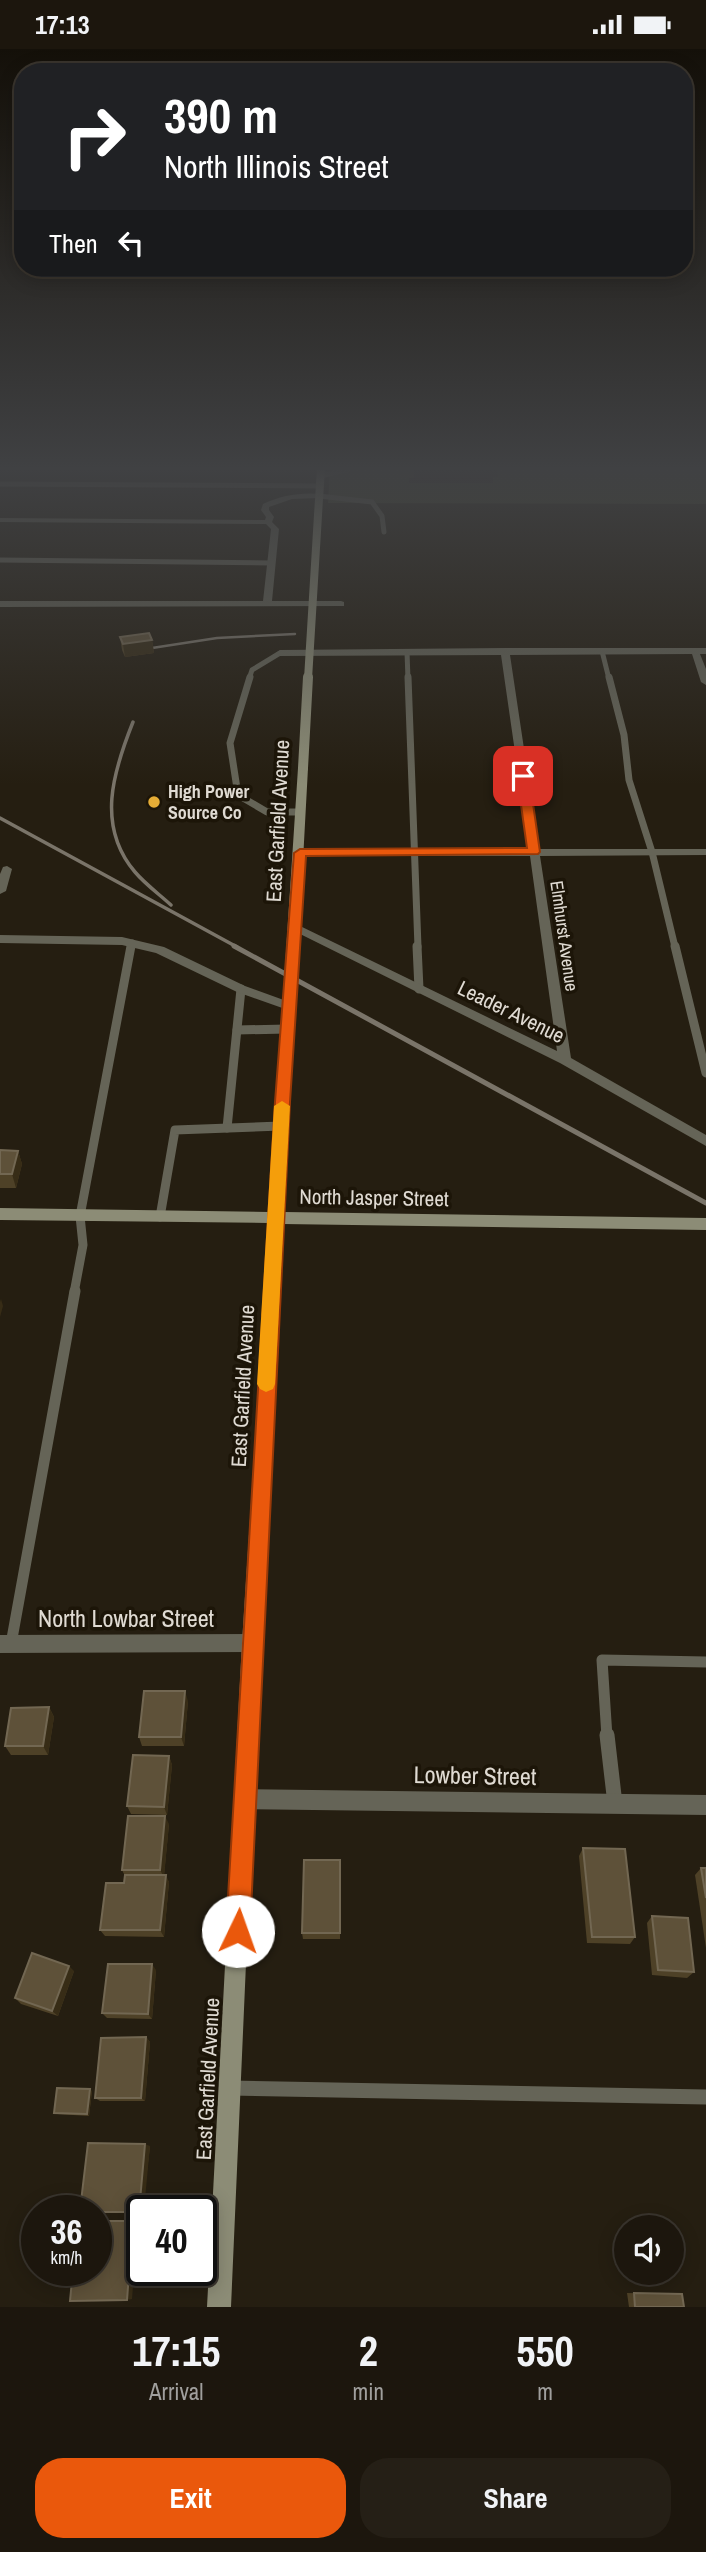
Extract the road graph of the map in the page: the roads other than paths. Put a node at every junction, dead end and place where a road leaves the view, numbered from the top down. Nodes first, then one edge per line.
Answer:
1 (270, 574) edge
2 (314, 574) edge
3 (0, 604) edge
4 (341, 604) dead end
5 (267, 605) junction
6 (505, 651) junction
7 (602, 651) junction
8 (695, 651) junction
9 (706, 651) edge
10 (407, 652) junction
11 (280, 653) joint
12 (706, 682) edge
13 (302, 812) junction
14 (416, 852) junction
15 (534, 852) junction
16 (652, 852) junction
17 (706, 852) edge
18 (300, 853) junction
19 (7, 869) dead end
20 (0, 891) edge
21 (294, 928) junction
22 (0, 939) edge
23 (132, 943) junction
24 (241, 989) junction
25 (419, 989) junction
26 (288, 1006) junction
27 (287, 1029) junction
28 (237, 1030) junction
29 (565, 1060) junction
30 (706, 1073) edge
31 (281, 1126) junction
32 (227, 1128) junction
33 (706, 1141) edge
34 (0, 1215) edge
35 (80, 1216) junction
36 (160, 1217) junction
37 (276, 1218) junction
38 (706, 1224) edge
39 (251, 1643) junction
40 (6, 1644) edge
41 (706, 1662) edge
42 (244, 1799) junction
43 (615, 1804) junction
44 (706, 1805) edge
45 (230, 2088) junction
46 (706, 2097) edge
47 (219, 2307) edge

1 - 5 street
2 - 13 street, East Garfield Avenue, bridge
3 - 5 street
4 - 5 street
6 - 7 street
6 - 10 street
6 - 15 street, Elmhurst Avenue
7 - 8 street
7 - 16 lane
8 - 9 street
8 - 12 street
10 - 11 street
10 - 14 lane
11 - 13 lane
13 - 18 street, East Garfield Avenue
14 - 15 street
14 - 18 street
14 - 25 lane
15 - 16 street
15 - 29 street, Elmhurst Avenue
16 - 17 street
16 - 30 lane
18 - 21 street, East Garfield Avenue
19 - 20 street
21 - 25 street, Leader Avenue
21 - 26 street, East Garfield Avenue
22 - 23 street
23 - 24 street
23 - 35 lane
24 - 26 street
24 - 28 lane
25 - 29 street, Leader Avenue
26 - 27 street, East Garfield Avenue
27 - 28 lane
27 - 31 street, East Garfield Avenue
28 - 32 lane
29 - 33 street, Leader Avenue
31 - 32 lane
31 - 37 street, East Garfield Avenue
32 - 36 lane
34 - 35 street, North Jasper Street
35 - 36 street, North Jasper Street
35 - 40 lane
36 - 37 street, North Jasper Street
37 - 38 street, North Jasper Street
37 - 39 street, East Garfield Avenue
39 - 40 street, North Lowbar Street
39 - 42 street, East Garfield Avenue
41 - 43 lane
42 - 43 street, Lowber Street
42 - 45 street, East Garfield Avenue
43 - 44 street, Lowber Street
45 - 46 lane
45 - 47 street, East Garfield Avenue

